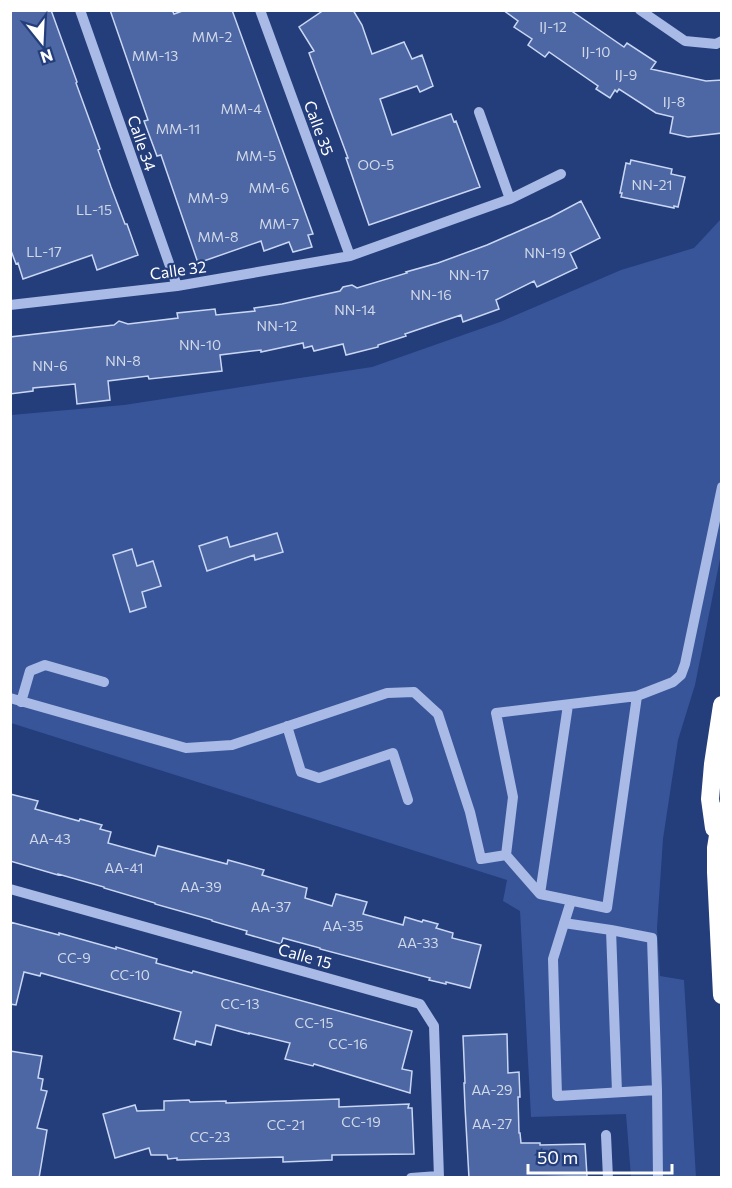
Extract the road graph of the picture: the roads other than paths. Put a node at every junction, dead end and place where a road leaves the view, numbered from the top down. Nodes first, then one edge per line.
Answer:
1 (80, 10) edge
2 (260, 10) edge
3 (640, 10) edge
4 (722, 41) edge
5 (479, 112) dead end
6 (561, 174) dead end
7 (510, 199) junction
8 (350, 256) junction
9 (177, 286) junction
10 (10, 305) edge
11 (722, 487) edge
12 (104, 682) dead end
13 (637, 696) junction
14 (16, 700) edge
15 (568, 705) junction
16 (722, 705) edge
17 (286, 726) junction
18 (408, 800) dead end
19 (722, 811) edge
20 (716, 848) junction
21 (506, 855) junction
22 (10, 889) edge
23 (540, 894) junction
24 (571, 901) junction
25 (564, 923) junction
26 (611, 930) junction
27 (722, 995) edge
28 (657, 1090) junction
29 (617, 1092) junction
30 (606, 1135) dead end
31 (438, 1177) edge
32 (411, 1178) edge
33 (608, 1178) edge
34 (658, 1178) edge

1 - 9 street, Calle 34
2 - 8 street, Calle 35
3 - 4 street
5 - 7 street
6 - 7 street, Calle 32
7 - 8 street, Calle 32
8 - 9 street, Calle 32
9 - 10 street, Calle 32
11 - 13 street
12 - 14 street
13 - 15 street
13 - 24 street
14 - 17 street
15 - 21 street
15 - 23 street
16 - 20 highway
17 - 18 street
17 - 21 street
19 - 20 highway
20 - 27 highway
21 - 23 street
22 - 31 street, Calle 15
23 - 24 street
24 - 25 street
25 - 26 street
25 - 29 street
26 - 28 street
26 - 29 street
28 - 29 street
28 - 34 street
30 - 33 street
31 - 32 street

